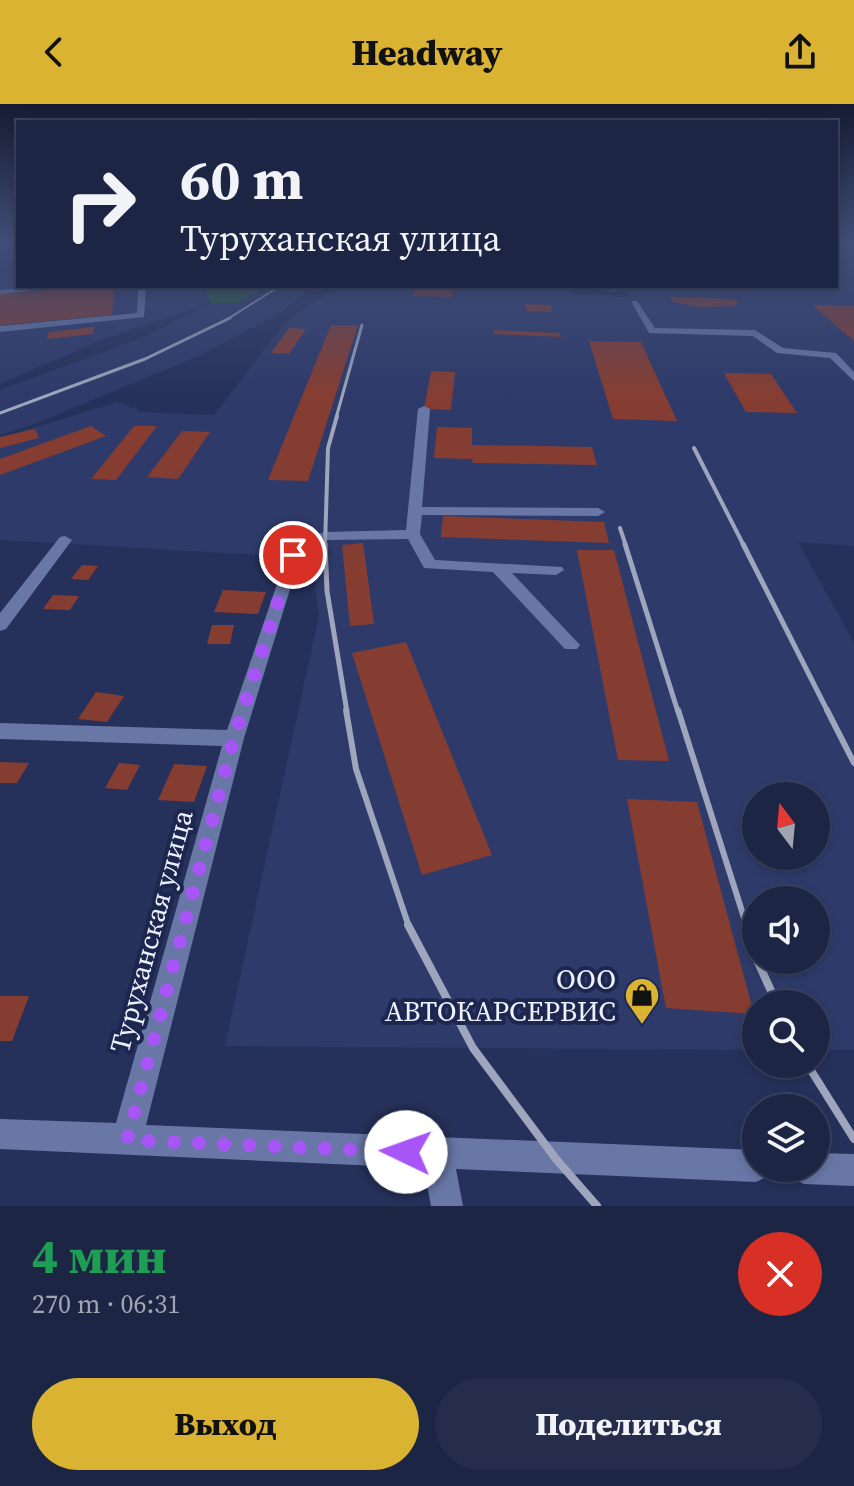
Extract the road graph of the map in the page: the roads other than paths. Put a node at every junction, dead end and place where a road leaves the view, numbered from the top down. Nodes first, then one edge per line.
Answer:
1 (142, 294) edge
2 (634, 303) dead end
3 (0, 329) edge
4 (23, 339) dead end
5 (0, 341) edge
6 (854, 378) edge
7 (424, 409) dead end
8 (414, 511) junction
9 (598, 512) dead end
10 (413, 534) junction
11 (65, 540) dead end
12 (499, 569) junction
13 (556, 570) dead end
14 (0, 625) edge
15 (571, 645) dead end
16 (0, 731) edge
17 (234, 738) junction
18 (0, 1134) edge
19 (127, 1140) junction
20 (437, 1153) junction
21 (742, 1165) edge
22 (830, 1169) edge
23 (854, 1170) edge
24 (447, 1206) edge

1 - 3 street
2 - 6 street
4 - 5 street
7 - 8 street
8 - 9 street
8 - 10 street
10 - 12 street
10 - 17 street, Туруханская улица
11 - 14 street
12 - 13 street
12 - 15 street
16 - 17 street
17 - 19 street, Туруханская улица
18 - 19 street
19 - 20 street
20 - 21 street
20 - 24 street
22 - 23 street

